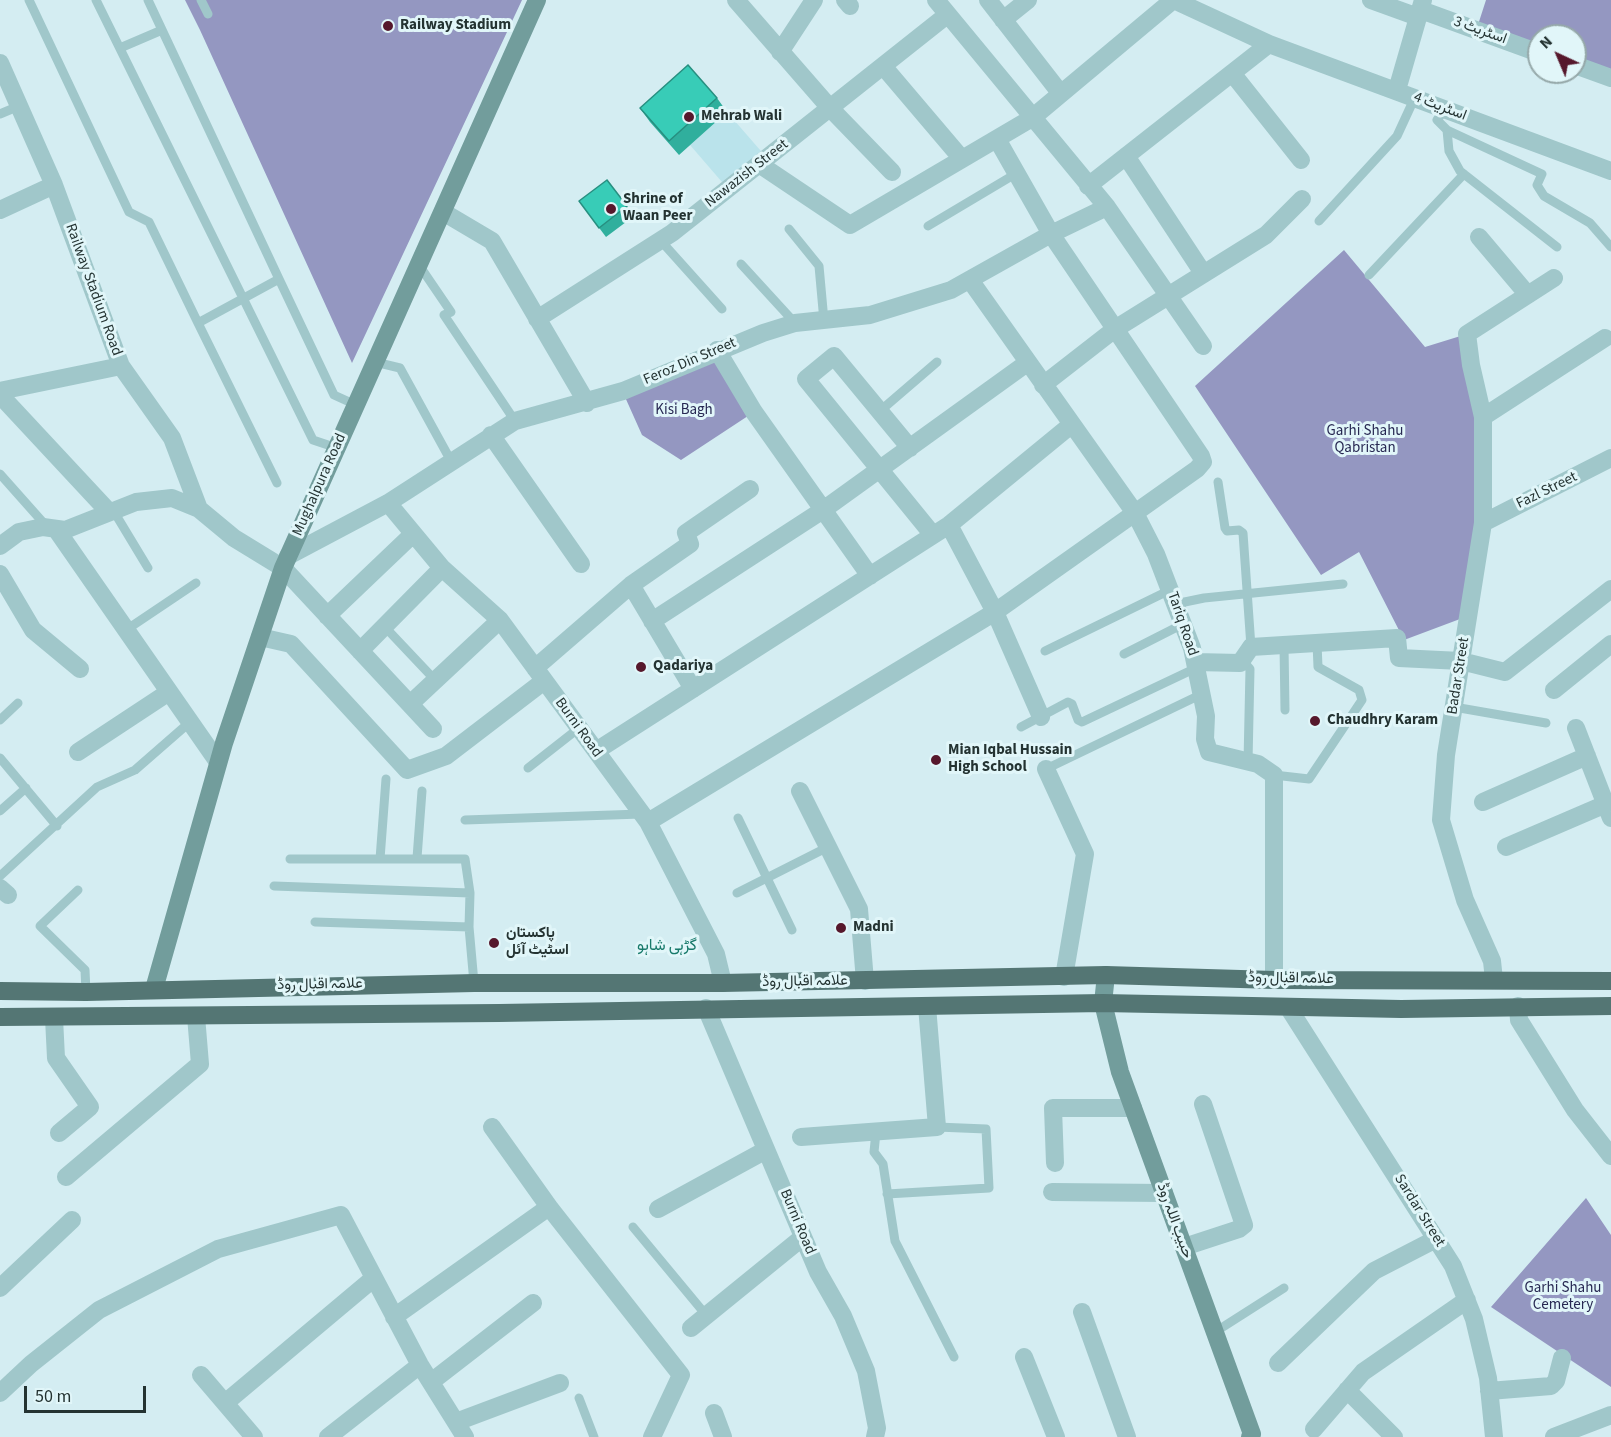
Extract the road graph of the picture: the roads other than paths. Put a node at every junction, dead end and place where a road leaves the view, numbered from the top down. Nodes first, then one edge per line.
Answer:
1 (29, 0) edge
2 (96, 0) edge
3 (148, 0) edge
4 (201, 0) edge
5 (537, 0) edge
6 (736, 0) edge
7 (814, 0) edge
8 (936, 0) edge
9 (988, 0) edge
10 (1028, 0) edge
11 (1174, 0) edge
12 (1371, 0) edge
13 (1421, 9) edge
14 (208, 14) dead end
15 (947, 15) junction
16 (1003, 20) junction
17 (162, 30) junction
18 (1269, 44) junction
19 (120, 48) junction
20 (1527, 49) edge
21 (780, 52) junction
22 (0, 63) edge
23 (883, 66) junction
24 (1587, 69) edge
25 (1232, 73) junction
26 (1611, 78) edge
27 (1397, 90) junction
28 (1061, 94) junction
29 (1415, 97) junction
30 (19, 106) junction
31 (830, 108) junction
32 (1445, 109) junction
33 (0, 114) edge
34 (1032, 118) junction
35 (1447, 130) junction
36 (997, 138) junction
37 (1126, 156) junction
38 (962, 159) junction
39 (1301, 160) dead end
40 (759, 164) junction
41 (1611, 171) edge
42 (892, 172) dead end
43 (1017, 173) junction
44 (1464, 174) junction
45 (54, 185) junction
46 (1088, 186) junction
47 (1302, 199) dead end
48 (1107, 207) junction
49 (0, 210) edge
50 (443, 212) junction
51 (1319, 221) dead end
52 (928, 226) dead end
53 (789, 229) dead end
54 (1051, 234) junction
55 (1479, 237) dead end
56 (661, 241) junction
57 (1557, 247) dead end
58 (1611, 247) edge
59 (741, 264) dead end
60 (419, 265) junction
61 (1203, 273) junction
62 (1369, 275) dead end
63 (1554, 278) dead end
64 (279, 279) junction
65 (970, 280) junction
66 (1169, 295) junction
67 (1528, 295) junction
68 (243, 300) junction
69 (722, 309) dead end
70 (537, 319) junction
71 (824, 321) junction
72 (198, 323) junction
73 (795, 323) junction
74 (1115, 329) junction
75 (1605, 338) dead end
76 (1203, 346) dead end
77 (717, 350) junction
78 (375, 362) junction
79 (937, 362) dead end
80 (1027, 363) junction
81 (121, 366) junction
82 (1043, 385) junction
83 (0, 393) edge
84 (587, 403) junction
85 (356, 405) junction
86 (880, 411) junction
87 (1483, 417) junction
88 (515, 421) junction
89 (1071, 426) junction
90 (491, 435) junction
91 (337, 448) junction
92 (910, 448) junction
93 (1611, 458) edge
94 (451, 462) junction
95 (879, 471) junction
96 (0, 474) edge
97 (1218, 482) dead end
98 (277, 483) dead end
99 (750, 489) dead end
100 (387, 503) junction
101 (199, 509) junction
102 (823, 510) junction
103 (111, 511) junction
104 (1135, 513) junction
105 (1483, 523) junction
106 (950, 525) junction
107 (52, 528) junction
108 (413, 534) junction
109 (933, 535) junction
110 (0, 546) edge
111 (285, 562) junction
112 (581, 564) dead end
113 (148, 568) dead end
114 (442, 568) junction
115 (0, 573) edge
116 (870, 576) junction
117 (196, 583) dead end
118 (1343, 584) dead end
119 (631, 585) junction
120 (1611, 589) edge
121 (1245, 594) junction
122 (1173, 597) junction
123 (995, 612) junction
124 (327, 616) junction
125 (500, 620) junction
126 (652, 621) junction
127 (1183, 624) junction
128 (384, 626) junction
129 (126, 630) junction
130 (260, 637) junction
131 (1317, 643) junction
132 (1284, 645) junction
133 (1611, 645) edge
134 (360, 651) junction
135 (1045, 651) dead end
136 (1124, 654) dead end
137 (1247, 654) junction
138 (1461, 661) junction
139 (1196, 665) junction
140 (80, 669) dead end
141 (540, 674) junction
142 (435, 680) junction
143 (693, 689) junction
144 (1554, 690) dead end
145 (169, 692) junction
146 (1202, 694) junction
147 (18, 703) dead end
148 (410, 704) junction
149 (1454, 707) junction
150 (1285, 710) dead end
151 (1041, 717) junction
152 (0, 720) edge
153 (190, 722) junction
154 (1546, 723) dead end
155 (579, 728) junction
156 (1021, 728) dead end
157 (1576, 728) dead end
158 (433, 729) dead end
159 (78, 752) dead end
160 (596, 752) junction
161 (1587, 756) junction
162 (0, 758) edge
163 (218, 762) junction
164 (1248, 762) junction
165 (528, 768) dead end
166 (1046, 769) joint
167 (1274, 775) junction
168 (386, 779) dead end
169 (26, 788) junction
170 (422, 791) dead end
171 (800, 791) dead end
172 (1483, 802) dead end
173 (1608, 811) edge
174 (0, 812) edge
175 (644, 818) junction
176 (738, 818) dead end
177 (465, 820) dead end
178 (57, 826) junction
179 (828, 847) junction
180 (1506, 847) dead end
181 (417, 858) junction
182 (290, 859) dead end
183 (380, 859) junction
184 (0, 876) edge
185 (767, 878) junction
186 (274, 886) dead end
187 (78, 890) dead end
188 (470, 892) junction
189 (737, 893) dead end
190 (315, 922) dead end
191 (469, 927) junction
192 (792, 930) dead end
193 (1106, 975) junction
194 (1064, 977) junction
195 (1274, 980) junction
196 (1494, 980) junction
197 (865, 981) junction
198 (1611, 981) edge
199 (474, 983) junction
200 (499, 983) junction
201 (723, 983) junction
202 (154, 988) junction
203 (0, 991) edge
204 (86, 992) junction
205 (1103, 1002) junction
206 (927, 1006) junction
207 (1518, 1006) junction
208 (1611, 1006) edge
209 (1288, 1007) junction
210 (706, 1008) junction
211 (499, 1013) junction
212 (196, 1016) junction
213 (0, 1017) edge
214 (54, 1018) junction
215 (1203, 1104) dead end
216 (1133, 1108) junction
217 (492, 1127) dead end
218 (937, 1128) junction
219 (876, 1132) junction
220 (59, 1133) dead end
221 (801, 1137) dead end
222 (766, 1150) junction
223 (1611, 1156) edge
224 (1055, 1163) dead end
225 (66, 1177) dead end
226 (1052, 1192) dead end
227 (1164, 1193) junction
228 (887, 1194) junction
229 (549, 1207) junction
230 (658, 1209) dead end
231 (72, 1220) dead end
232 (633, 1227) dead end
233 (803, 1237) junction
234 (1436, 1239) junction
235 (1184, 1247) junction
236 (374, 1278) junction
237 (0, 1288) edge
238 (1284, 1288) dead end
239 (1467, 1300) junction
240 (533, 1303) dead end
241 (1082, 1312) dead end
242 (706, 1316) junction
243 (394, 1317) junction
244 (691, 1328) dead end
245 (1215, 1332) junction
246 (954, 1357) dead end
247 (1024, 1357) dead end
248 (1562, 1358) dead end
249 (1278, 1363) dead end
250 (420, 1365) junction
251 (201, 1375) dead end
252 (431, 1383) junction
253 (560, 1383) dead end
254 (1347, 1390) junction
255 (1489, 1391) junction
256 (0, 1394) edge
257 (579, 1398) dead end
258 (225, 1403) junction
259 (714, 1413) dead end
260 (1611, 1415) edge
261 (1314, 1429) dead end
262 (460, 1430) edge
263 (254, 1437) edge
264 (328, 1437) edge
265 (594, 1437) edge
266 (652, 1437) edge
267 (723, 1437) edge
268 (875, 1437) edge
269 (1056, 1437) edge
270 (1127, 1437) edge
271 (1250, 1437) edge
272 (1394, 1437) edge
273 (1494, 1437) edge
274 (1554, 1437) edge

1 - 72 lane
2 - 19 lane
3 - 17 lane
4 - 14 lane
5 - 50 main road, Mughalpura Road
6 - 21 street
7 - 21 street
8 - 15 street
9 - 16 street
10 - 16 street
11 - 18 street, اسٹریٹ 4
11 - 28 street
12 - 13 street, اسٹریٹ 3
13 - 20 street, اسٹریٹ 3
13 - 27 street
15 - 23 street, Nawazish Street
15 - 34 street
16 - 28 street
17 - 19 lane
17 - 64 lane
18 - 25 street
18 - 27 street, اسٹریٹ 4
19 - 68 lane
21 - 31 street
22 - 30 street, Railway Stadium Road
23 - 31 street, Nawazish Street
23 - 38 street
24 - 26 street
25 - 37 street
25 - 39 street
27 - 29 street, اسٹریٹ 4
28 - 34 street
29 - 32 street, اسٹریٹ 4
29 - 51 lane
30 - 33 lane
30 - 45 street, Railway Stadium Road
31 - 40 street, Nawazish Street
31 - 42 street
32 - 35 lane
32 - 41 street, اسٹریٹ 4
34 - 36 street
34 - 46 street
35 - 44 lane
35 - 58 lane
36 - 38 street
36 - 43 street
37 - 46 street
37 - 61 street
38 - 40 street
40 - 56 street, Nawazish Street
43 - 52 lane
43 - 54 street
44 - 57 lane
44 - 62 lane
45 - 49 street
45 - 81 street, Railway Stadium Road
46 - 48 street
47 - 61 street
48 - 54 street, Feroz Din Street
48 - 66 street
50 - 60 main road, Mughalpura Road
50 - 70 street
53 - 71 lane
54 - 65 street, Feroz Din Street
54 - 74 street
55 - 67 street
56 - 69 lane
56 - 70 street, Nawazish Street
59 - 73 lane
60 - 78 main road, Mughalpura Road
60 - 88 lane
61 - 66 street
63 - 67 street
64 - 68 lane
64 - 85 lane
65 - 71 street, Feroz Din Street
65 - 80 street, Tariq Road
66 - 74 street
66 - 76 street
67 - 87 street, Badar Street
68 - 72 lane
68 - 91 lane
70 - 84 street
71 - 73 street, Feroz Din Street
72 - 98 lane
73 - 77 street, Feroz Din Street
74 - 82 street
74 - 104 street
75 - 87 street
77 - 84 street, Feroz Din Street
77 - 102 street
78 - 85 main road, Mughalpura Road
78 - 94 lane
79 - 86 lane
80 - 82 street, Tariq Road
80 - 92 street
81 - 83 street
81 - 101 street, Railway Stadium Road
82 - 89 street, Tariq Road
83 - 103 street
84 - 88 street, Feroz Din Street
85 - 91 main road, Mughalpura Road
86 - 92 street
86 - 95 street
87 - 105 street, Badar Street
88 - 90 street, Feroz Din Street
89 - 104 street, Tariq Road
89 - 106 street
90 - 94 street, Feroz Din Street
90 - 112 street
91 - 111 main road, Mughalpura Road
92 - 95 street
93 - 105 street, Fazl Street
94 - 100 street, Feroz Din Street
95 - 102 street
95 - 109 street
96 - 107 lane
97 - 121 lane
99 - 119 street
100 - 108 street, Burni Road
100 - 111 street, Feroz Din Street
101 - 103 street
101 - 111 street
102 - 116 street
102 - 126 street
103 - 107 street
103 - 113 lane
104 - 122 street, Tariq Road
104 - 123 street
105 - 138 street, Badar Street
106 - 109 street
106 - 123 street
107 - 110 street
107 - 129 street
108 - 114 street, Burni Road
108 - 124 street
109 - 116 street
111 - 124 street
111 - 130 main road, Mughalpura Road
114 - 125 street, Burni Road
114 - 128 street
115 - 140 street
116 - 143 street
117 - 129 lane
118 - 121 lane
119 - 126 street
119 - 141 street
120 - 138 street
121 - 122 lane
121 - 137 lane
122 - 127 street, Tariq Road
122 - 135 lane
123 - 151 street
123 - 175 street
124 - 134 street
125 - 141 street, Burni Road
125 - 142 street
126 - 143 street
127 - 136 lane
127 - 139 street, Tariq Road
128 - 134 street
128 - 142 lane
129 - 145 street
130 - 141 street
130 - 163 main road, Mughalpura Road
131 - 132 street
131 - 138 street
131 - 167 lane
132 - 137 street
132 - 150 lane
133 - 144 street
134 - 148 street
137 - 139 street
137 - 164 lane
138 - 149 street, Badar Street
139 - 146 street, Tariq Road
139 - 151 lane
141 - 155 street, Burni Road
142 - 148 street
143 - 160 street
145 - 153 street
145 - 159 street
146 - 164 street, Tariq Road
146 - 166 lane
147 - 152 lane
148 - 158 street
149 - 154 lane
149 - 196 street, Badar Street
151 - 156 lane
153 - 163 street
153 - 178 lane
155 - 160 street, Burni Road
155 - 165 lane
157 - 161 street
160 - 175 street, Burni Road
161 - 172 street
161 - 173 street
162 - 169 lane
163 - 202 main road, Mughalpura Road
164 - 167 street, Tariq Road
166 - 194 street
167 - 195 street
168 - 183 lane
169 - 174 lane
169 - 178 lane
170 - 181 lane
171 - 179 street
173 - 180 street
175 - 177 lane
175 - 201 street, Burni Road
176 - 185 lane
178 - 184 lane
179 - 185 lane
179 - 197 street
181 - 183 lane
181 - 188 lane
182 - 183 lane
185 - 189 lane
185 - 192 lane
186 - 188 lane
187 - 204 lane
188 - 191 lane
190 - 191 lane
191 - 199 lane
193 - 194 main road, علامہ اقبال روڈ
193 - 195 main road, علامہ اقبال روڈ
193 - 205 main road, حبیب اللہ روڈ
194 - 197 main road, علامہ اقبال روڈ
195 - 196 main road, علامہ اقبال روڈ
196 - 198 main road, علامہ اقبال روڈ
197 - 201 main road, علامہ اقبال روڈ
199 - 200 main road, علامہ اقبال روڈ
199 - 202 main road, علامہ اقبال روڈ
200 - 201 main road, علامہ اقبال روڈ
200 - 211 main road
202 - 204 main road, علامہ اقبال روڈ
203 - 204 main road, علامہ اقبال روڈ
205 - 206 main road, علامہ اقبال روڈ
205 - 209 main road, علامہ اقبال روڈ
205 - 216 main road, حبیب اللہ روڈ
206 - 210 main road, علامہ اقبال روڈ
206 - 218 street
207 - 208 main road, علامہ اقبال روڈ
207 - 209 main road, علامہ اقبال روڈ
207 - 223 street
209 - 234 street, Sardar Street
210 - 211 main road, علامہ اقبال روڈ
210 - 222 street, Burni Road
211 - 212 main road, علامہ اقبال روڈ
212 - 214 main road, علامہ اقبال روڈ
212 - 225 street
213 - 214 main road, علامہ اقبال روڈ
214 - 220 street
215 - 235 street
216 - 224 street
216 - 227 main road, حبیب اللہ روڈ
217 - 229 street
218 - 219 street
218 - 228 lane
219 - 221 street
219 - 228 lane
222 - 230 street
222 - 233 street, Burni Road
226 - 227 street
227 - 235 main road, حبیب اللہ روڈ
228 - 246 lane
229 - 243 street
229 - 266 street
231 - 237 street
232 - 242 lane
233 - 242 street
233 - 268 street, Burni Road
234 - 239 street, Sardar Street
234 - 249 street
235 - 245 main road, حبیب اللہ روڈ
236 - 243 street
236 - 256 street
236 - 258 street
238 - 245 lane
239 - 254 street
239 - 255 street, Sardar Street
240 - 252 street
241 - 270 street
242 - 244 street
243 - 250 street
245 - 271 main road, حبیب اللہ روڈ
247 - 269 street
248 - 255 street
250 - 252 street
250 - 264 street
251 - 258 street
252 - 262 street
253 - 262 street
254 - 261 street
254 - 272 street
255 - 273 street, Sardar Street
257 - 265 lane
258 - 263 street
259 - 267 street
260 - 274 street

